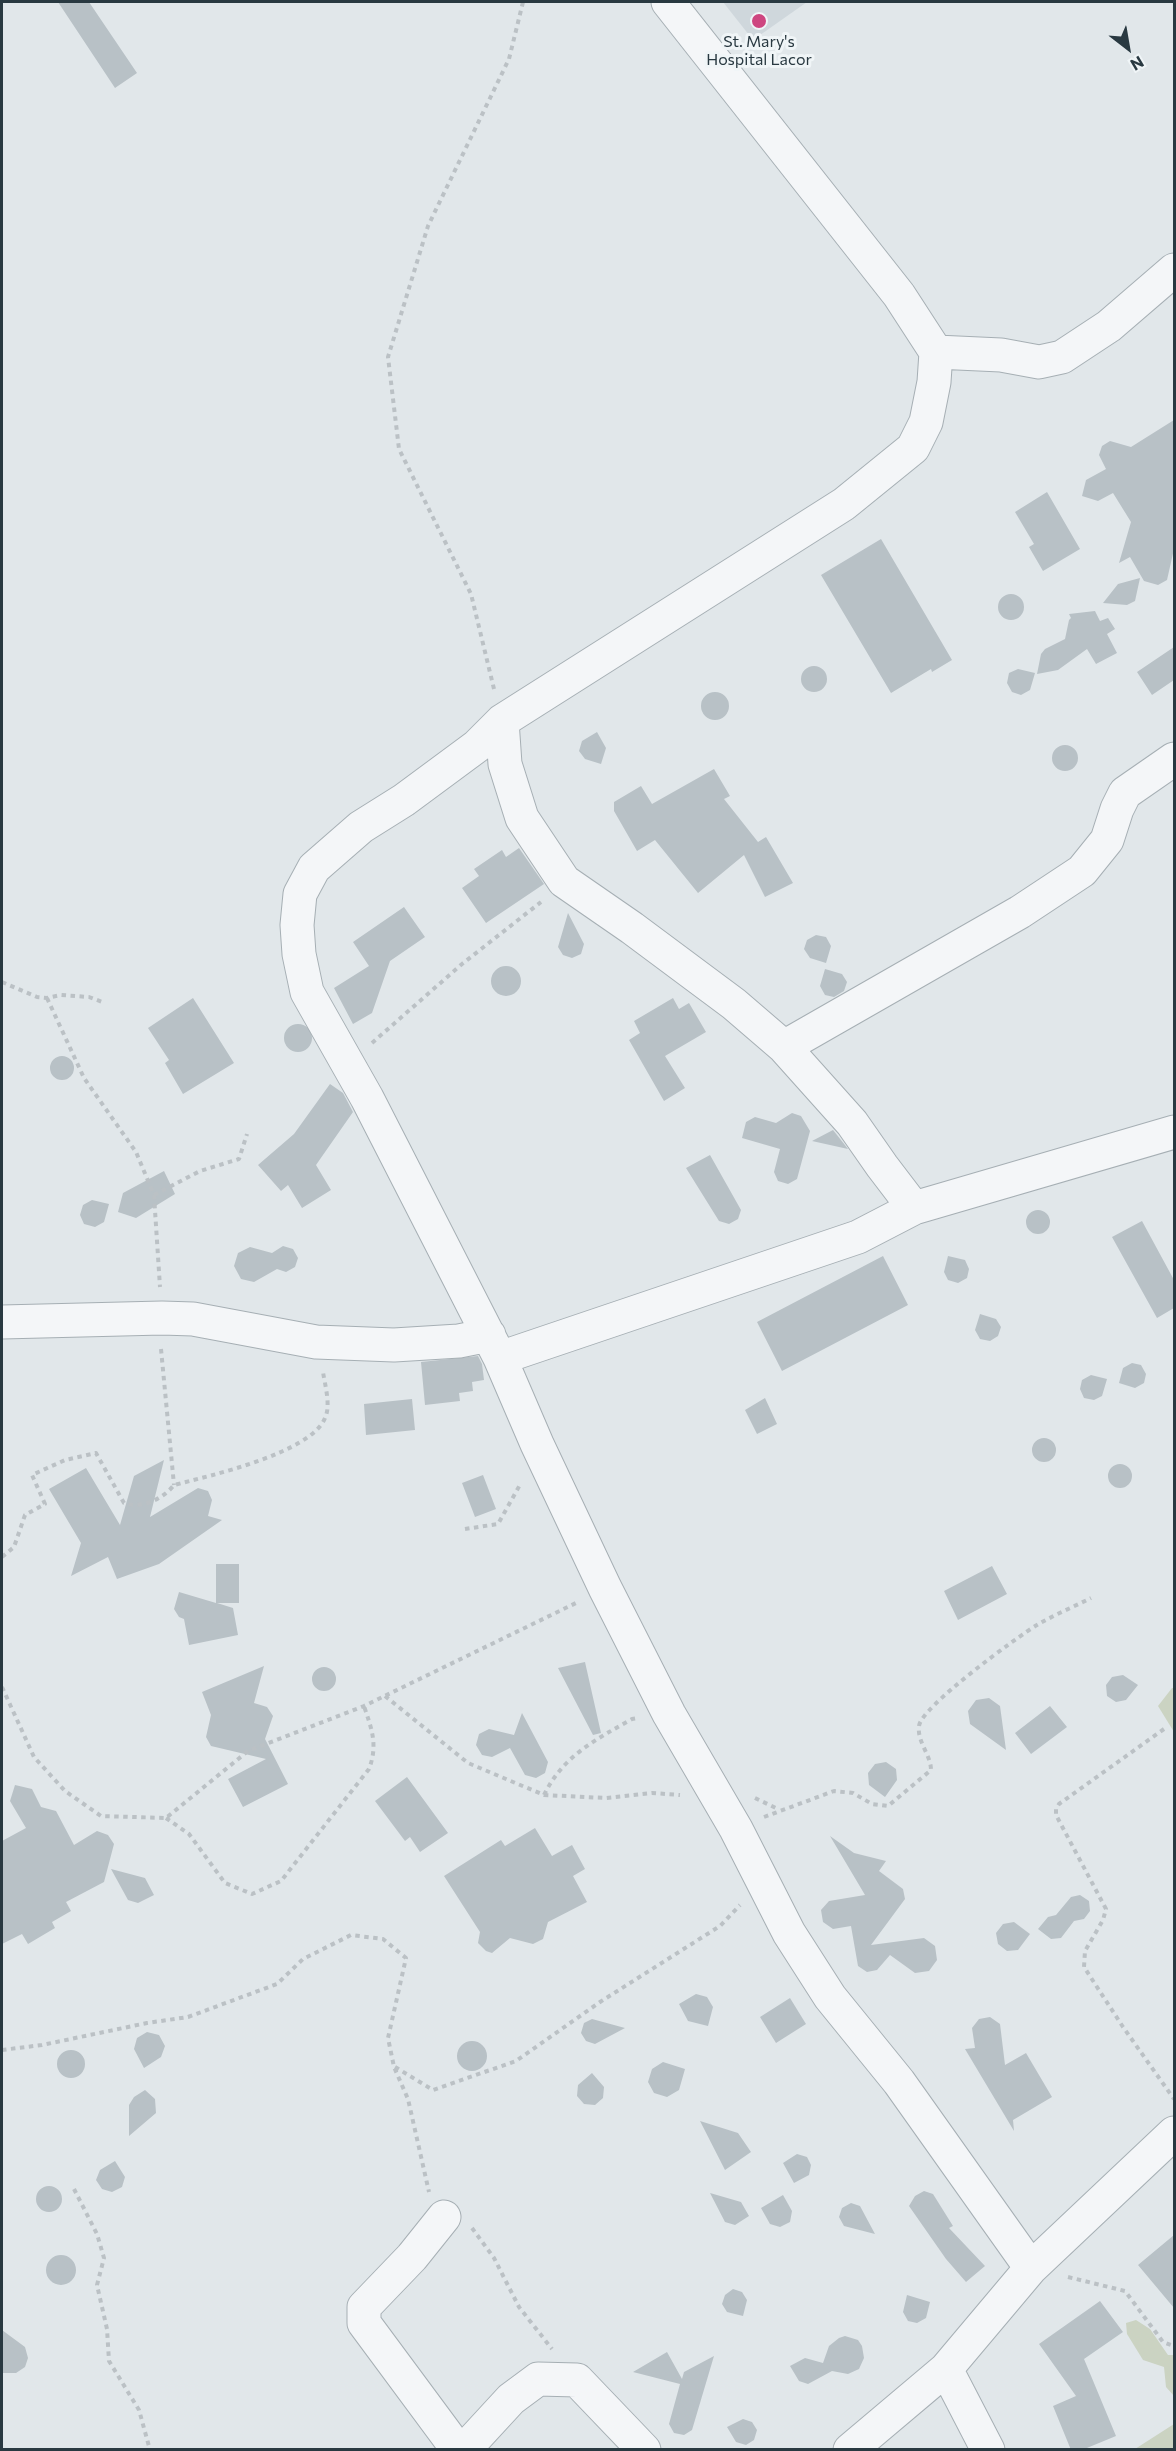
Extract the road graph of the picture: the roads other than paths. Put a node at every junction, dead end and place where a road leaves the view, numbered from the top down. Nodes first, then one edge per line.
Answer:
1 (668, 2) edge
2 (1174, 270) edge
3 (936, 352) junction
4 (502, 721) junction
5 (1174, 759) edge
6 (784, 1047) junction
7 (1174, 1132) edge
8 (914, 1208) junction
9 (2, 1322) edge
10 (494, 1347) junction
11 (1174, 2133) edge
12 (444, 2217) road end
13 (1030, 2268) junction
14 (946, 2369) junction
15 (458, 2450) edge
16 (464, 2450) edge
17 (644, 2450) edge
18 (850, 2450) edge
19 (988, 2450) edge

1 - 3 street
2 - 3 street
3 - 4 street
4 - 6 street
4 - 10 street
5 - 6 street
6 - 8 street
7 - 8 street
8 - 10 street
9 - 10 street
10 - 13 street
11 - 13 street
12 - 15 street
13 - 14 street
14 - 18 street
14 - 19 street
16 - 17 street

